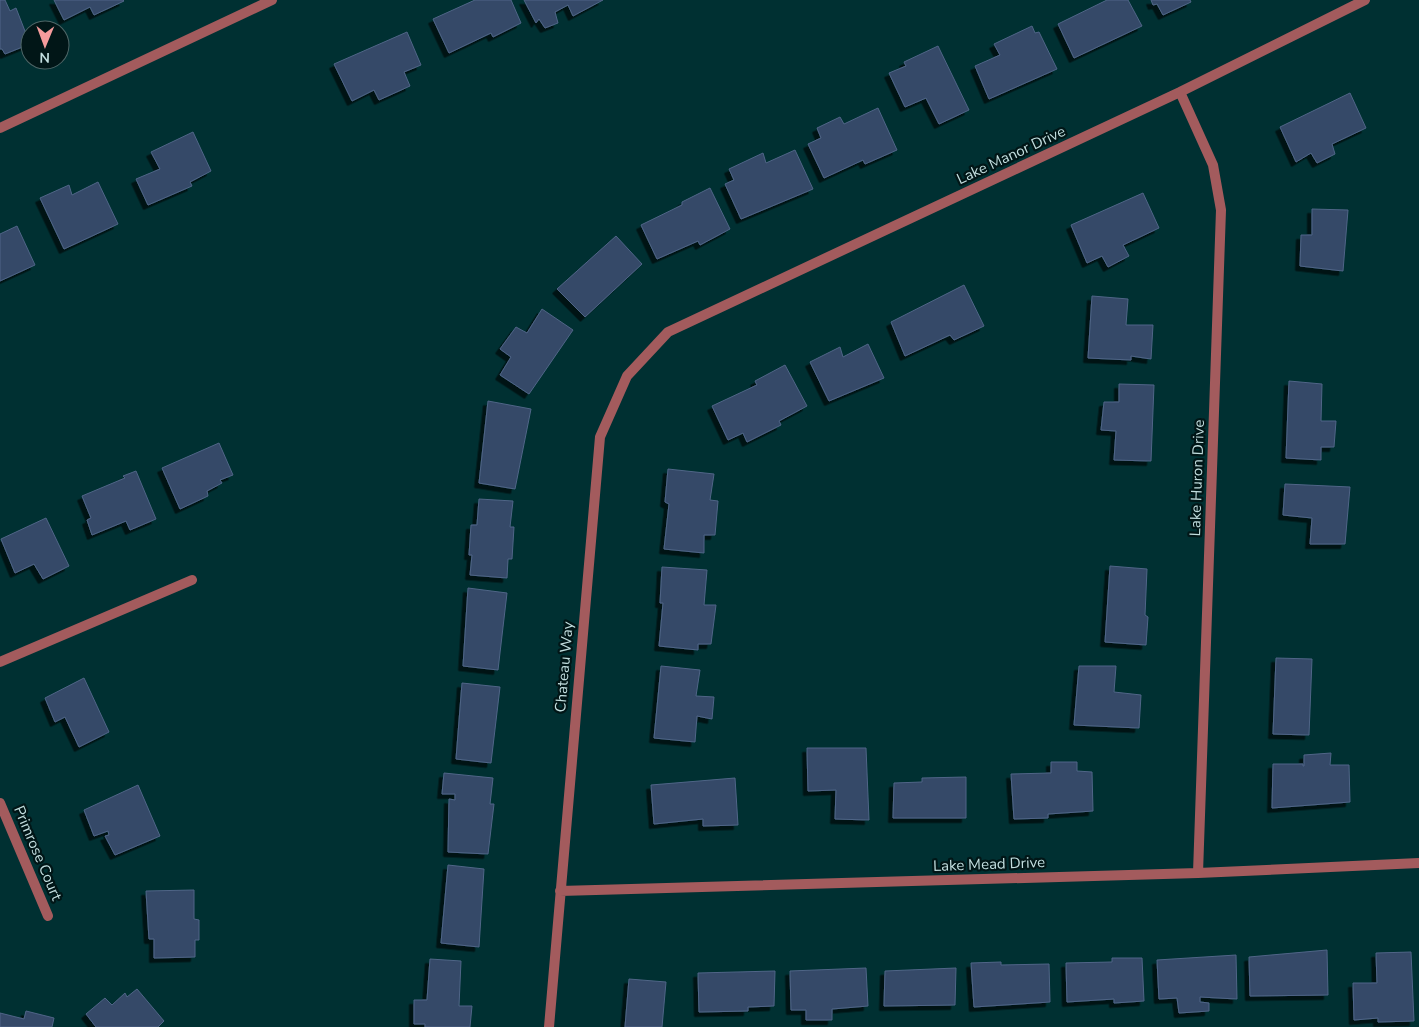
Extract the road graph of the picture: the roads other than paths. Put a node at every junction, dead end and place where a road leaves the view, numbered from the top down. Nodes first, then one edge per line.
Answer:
1 (272, 0) edge
2 (1364, 0) edge
3 (1180, 92) junction
4 (0, 128) edge
5 (668, 332) joint
6 (192, 580) dead end
7 (0, 662) edge
8 (0, 803) edge
9 (1419, 864) edge
10 (1198, 872) junction
11 (560, 891) junction
12 (48, 916) dead end
13 (549, 1027) edge

1 - 4 street
2 - 3 street, Lake Manor Drive
3 - 5 street, Lake Manor Drive
3 - 10 street, Lake Huron Drive
5 - 11 street, Chateau Way
6 - 7 street
8 - 12 street, Primrose Court
9 - 10 street, Lake Mead Drive
10 - 11 street, Lake Mead Drive
11 - 13 street, Chateau Way

